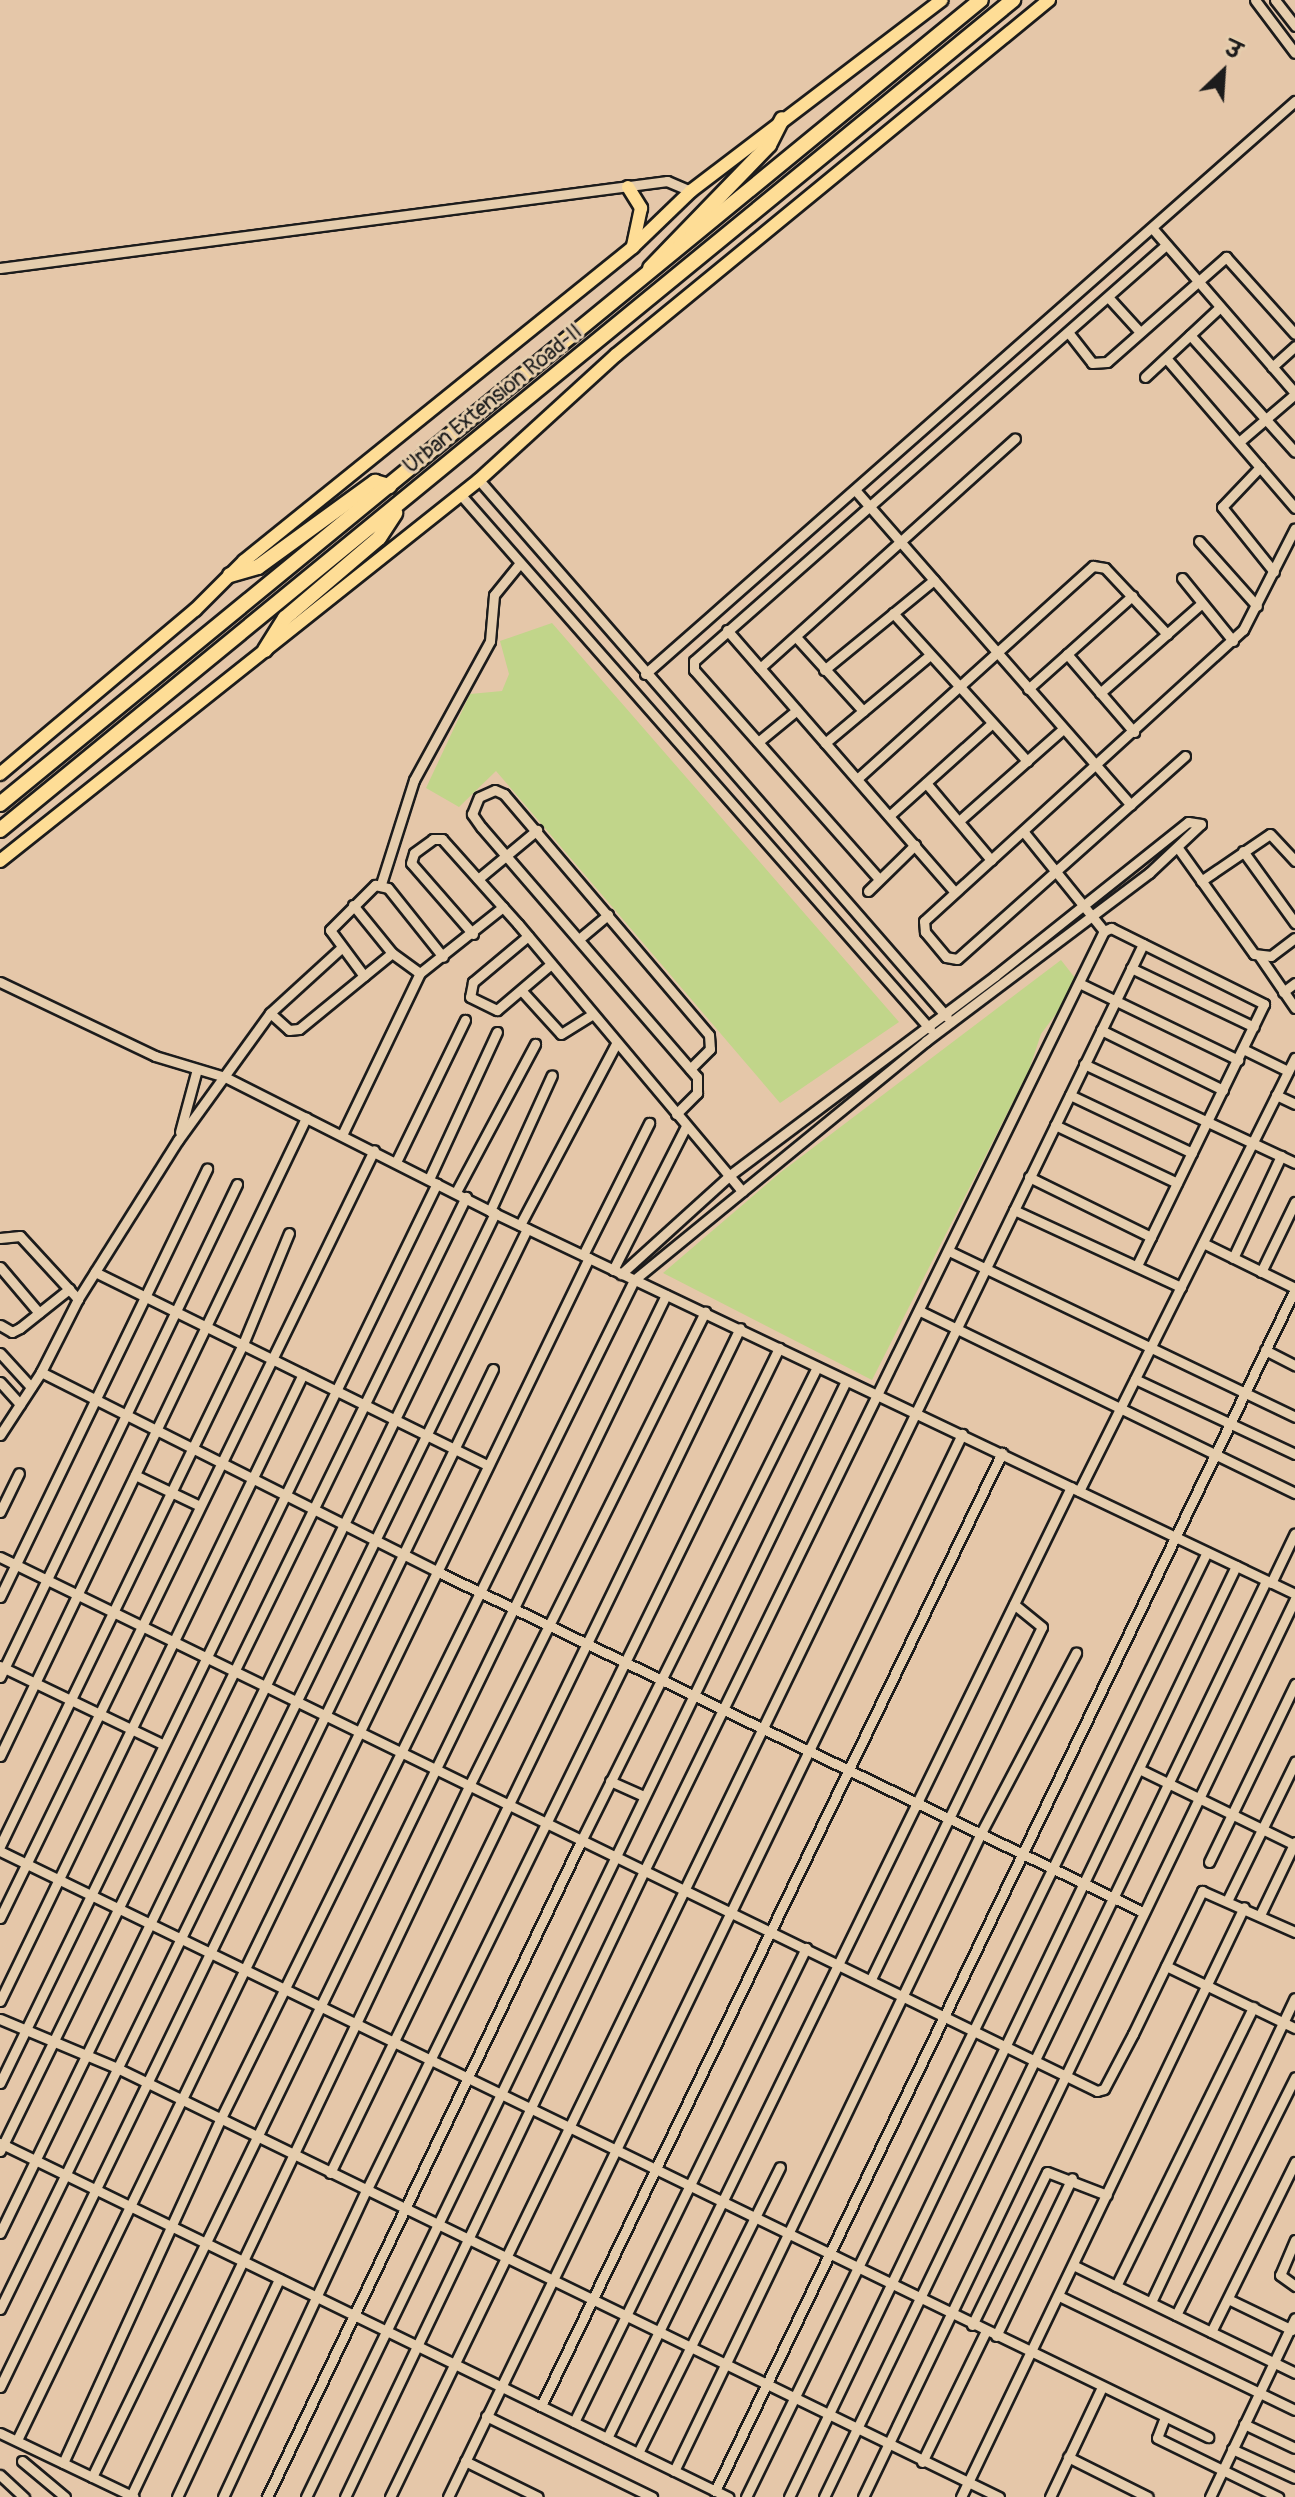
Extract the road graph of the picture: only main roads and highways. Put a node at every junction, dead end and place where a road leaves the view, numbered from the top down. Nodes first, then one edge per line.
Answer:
1 (942, 0) edge
2 (981, 0) edge
3 (1013, 0) edge
4 (1049, 0) edge
5 (782, 119) junction
6 (628, 187) road end
7 (633, 247) junction
8 (646, 275) junction
9 (389, 486) junction
10 (405, 500) junction
11 (230, 575) junction
12 (265, 650) junction
13 (0, 774) edge
14 (0, 804) edge
15 (0, 830) edge
16 (0, 861) edge

1 - 5 main road
2 - 8 highway, Urban Extension Road-II
3 - 10 highway, Urban Extension Road-II
4 - 12 main road
5 - 7 main road
5 - 8 highway
6 - 7 main road
7 - 11 main road
8 - 9 highway, Urban Extension Road-II
9 - 11 highway
9 - 14 highway, Urban Extension Road-II
10 - 12 highway
10 - 15 highway, Urban Extension Road-II
11 - 13 main road
12 - 16 main road

